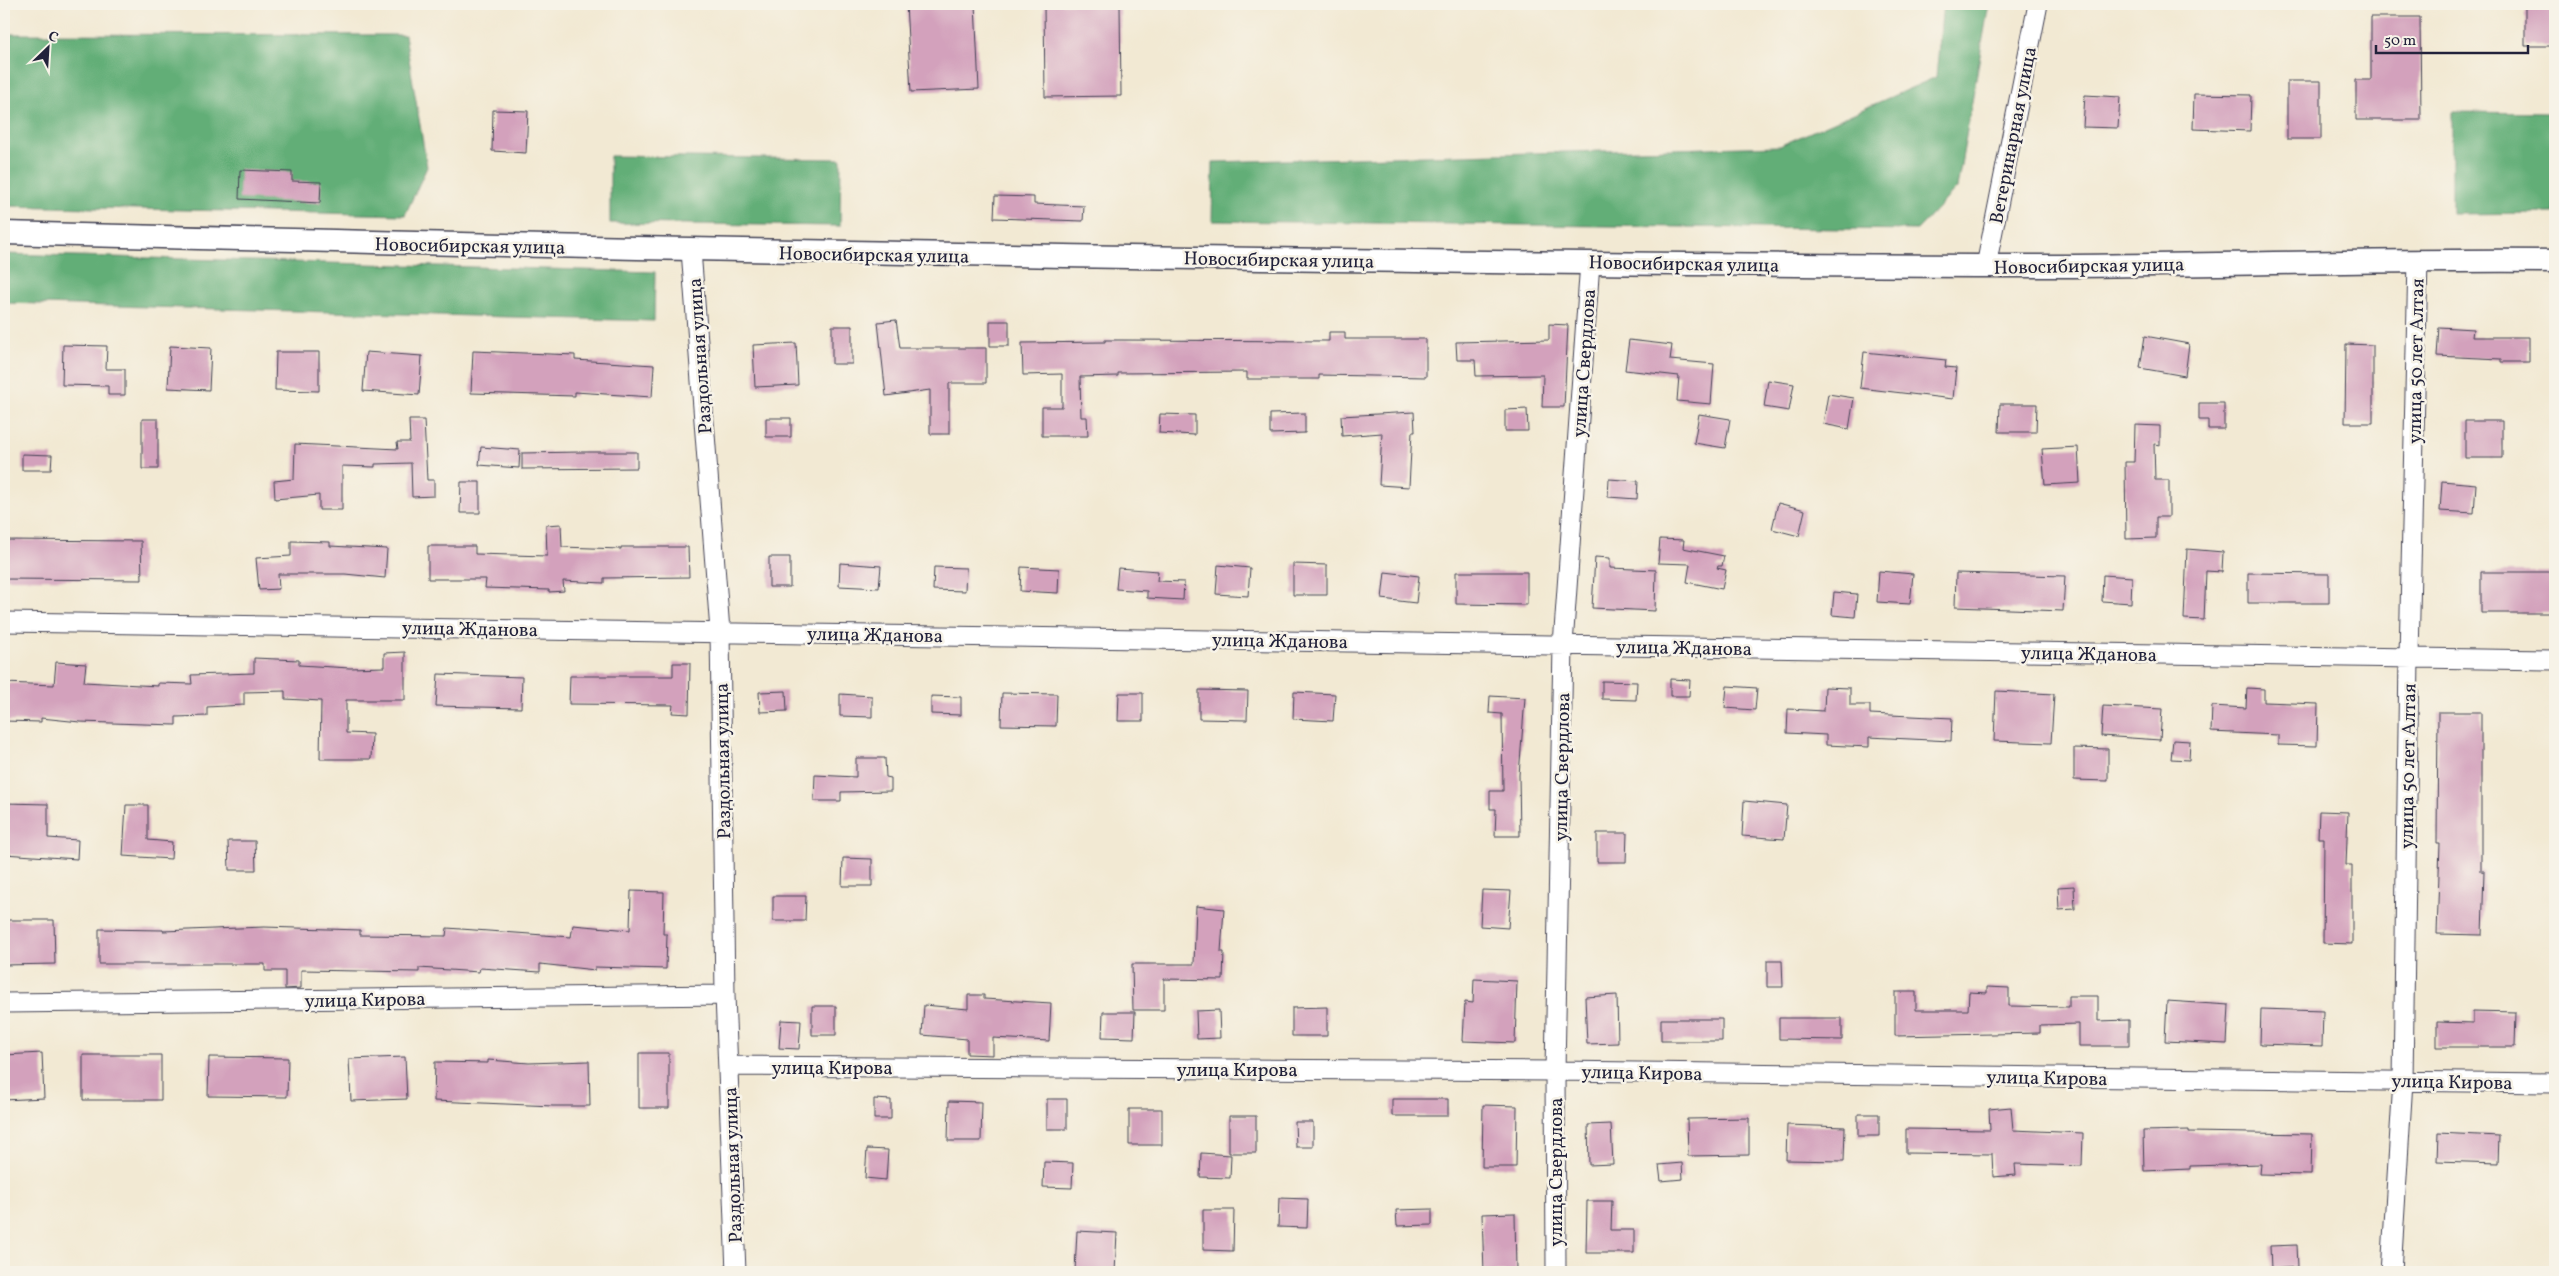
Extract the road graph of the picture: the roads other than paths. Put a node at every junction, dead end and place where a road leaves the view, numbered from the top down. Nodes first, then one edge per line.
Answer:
1 (2038, 4) edge
2 (4, 233) edge
3 (691, 250) junction
4 (2418, 260) junction
5 (2555, 261) edge
6 (1590, 262) junction
7 (1986, 266) junction
8 (4, 622) edge
9 (720, 631) junction
10 (1564, 645) junction
11 (2409, 657) junction
12 (2555, 660) edge
13 (726, 995) junction
14 (4, 1003) edge
15 (728, 1066) junction
16 (1555, 1072) junction
17 (2403, 1081) junction
18 (2555, 1083) edge
19 (736, 1272) edge
20 (1556, 1272) edge
21 (2392, 1272) edge

1 - 7 street, Ветеринарная улица
2 - 3 street, Новосибирская улица
3 - 6 street, Новосибирская улица
3 - 9 street, Раздольная улица
4 - 5 street, Новосибирская улица
4 - 7 street, Новосибирская улица
4 - 11 street, улица 50 лет Алтая
6 - 7 street, Новосибирская улица
6 - 10 street, улица Свердлова
8 - 9 street, улица Жданова
9 - 10 street, улица Жданова
9 - 13 street, Раздольная улица
10 - 11 street, улица Жданова
10 - 16 street, улица Свердлова
11 - 12 street, улица Жданова
11 - 17 street, улица 50 лет Алтая
13 - 14 street, улица Кирова
13 - 15 street, Раздольная улица
15 - 16 street, улица Кирова
15 - 19 street, Раздольная улица
16 - 17 street, улица Кирова
16 - 20 street, улица Свердлова
17 - 18 street, улица Кирова
17 - 21 street, улица 50 лет Алтая

